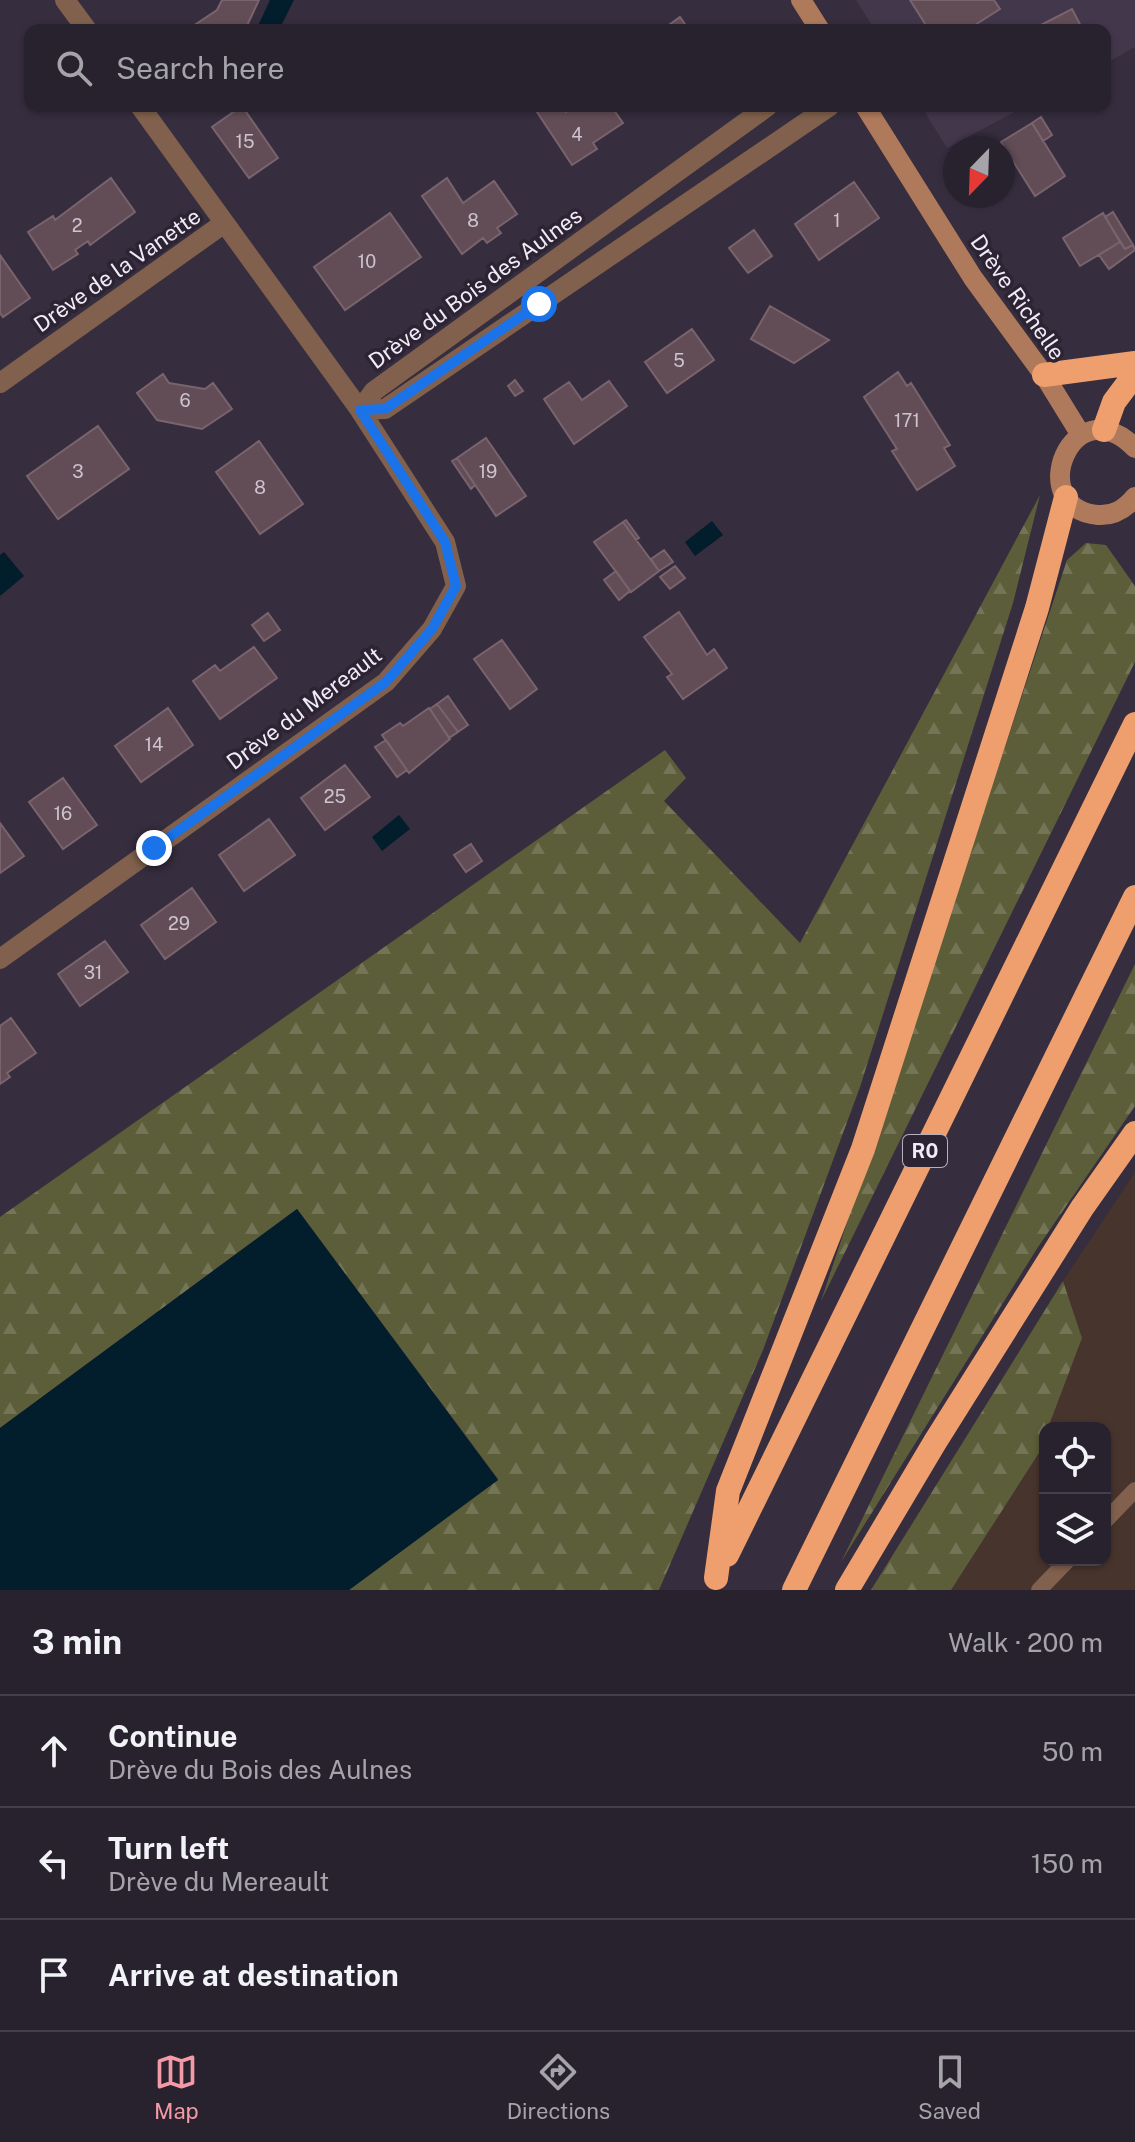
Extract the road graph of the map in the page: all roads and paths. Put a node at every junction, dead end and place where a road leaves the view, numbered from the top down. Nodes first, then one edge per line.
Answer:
1 (65, 0) edge
2 (801, 0) edge
3 (83, 24) edge
4 (816, 24) edge
5 (144, 112) edge
6 (760, 112) edge
7 (821, 112) edge
8 (869, 112) edge
9 (223, 224) junction
10 (1135, 363) edge
11 (1135, 374) edge
12 (1044, 375) junction
13 (0, 383) edge
14 (360, 410) junction
15 (1093, 433) junction
16 (1135, 448) edge
17 (1066, 497) junction
18 (1132, 507) edge
19 (1135, 724) edge
20 (1135, 897) edge
21 (0, 959) edge
22 (1135, 1133) edge
23 (1135, 1490) edge
24 (1111, 1515) edge
25 (1062, 1566) edge
26 (713, 1584) edge
27 (794, 1590) edge
28 (847, 1590) edge
29 (1039, 1590) edge

1 - 3 street
2 - 4 street
5 - 9 street, Drève du Mereault
6 - 14 street, Drève du Bois des Aulnes
7 - 14 street, Drève du Bois des Aulnes
8 - 12 street, Drève Richelle
9 - 13 street, Drève de la Vanette
9 - 14 street, Drève du Mereault
10 - 12 highway
11 - 15 highway
12 - 15 street, Drève Richelle
14 - 21 street, Drève du Mereault
15 - 16 street
15 - 17 street
17 - 18 street
17 - 26 highway
19 - 26 highway, R0
20 - 27 highway
22 - 28 highway
23 - 24 lane
25 - 29 lane

